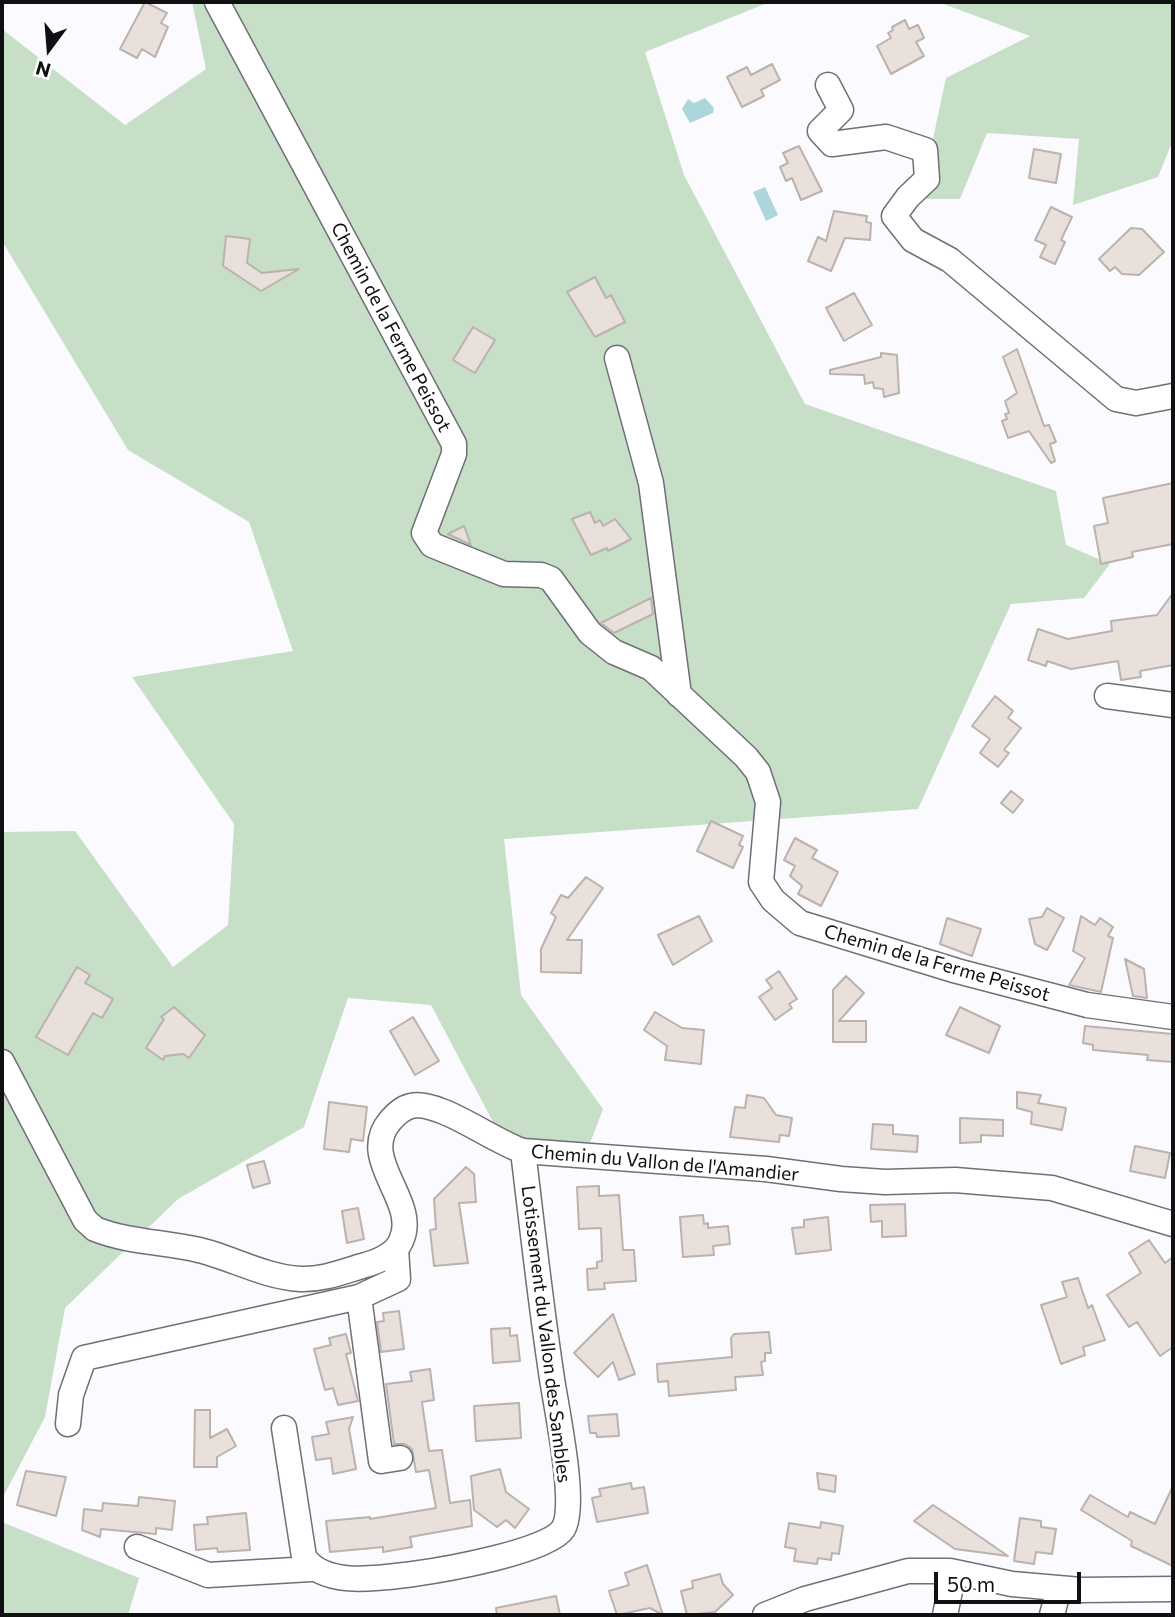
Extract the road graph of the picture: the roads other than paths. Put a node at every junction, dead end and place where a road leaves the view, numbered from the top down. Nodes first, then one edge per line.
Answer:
1 (216, 2) edge
2 (828, 85) dead end
3 (617, 358) dead end
4 (1173, 396) edge
5 (679, 695) junction
6 (1107, 696) dead end
7 (1173, 705) edge
8 (1173, 1017) edge
9 (2, 1062) edge
10 (523, 1151) junction
11 (1173, 1224) edge
12 (396, 1249) junction
13 (359, 1297) junction
14 (68, 1424) dead end
15 (284, 1428) dead end
16 (400, 1458) dead end
17 (137, 1547) dead end
18 (312, 1569) junction
19 (950, 1571) junction
20 (1059, 1588) junction
21 (1173, 1589) edge
22 (765, 1615) edge
23 (945, 1615) edge
24 (1052, 1615) edge

1 - 5 street, Chemin de la Ferme Peissot
2 - 4 street
3 - 5 street
5 - 8 street, Chemin de la Ferme Peissot
6 - 7 street
9 - 12 street
10 - 11 street, Chemin du Vallon de l'Amandier
10 - 12 street, Chemin du Vallon de l'Amandier
10 - 18 street, Lotissement du Vallon des Sambles
12 - 13 street
13 - 14 street
13 - 16 street
15 - 18 street
17 - 18 street, Lotissement du Vallon des Sambles
19 - 20 street
19 - 22 street
19 - 23 street
20 - 21 street
20 - 24 street

